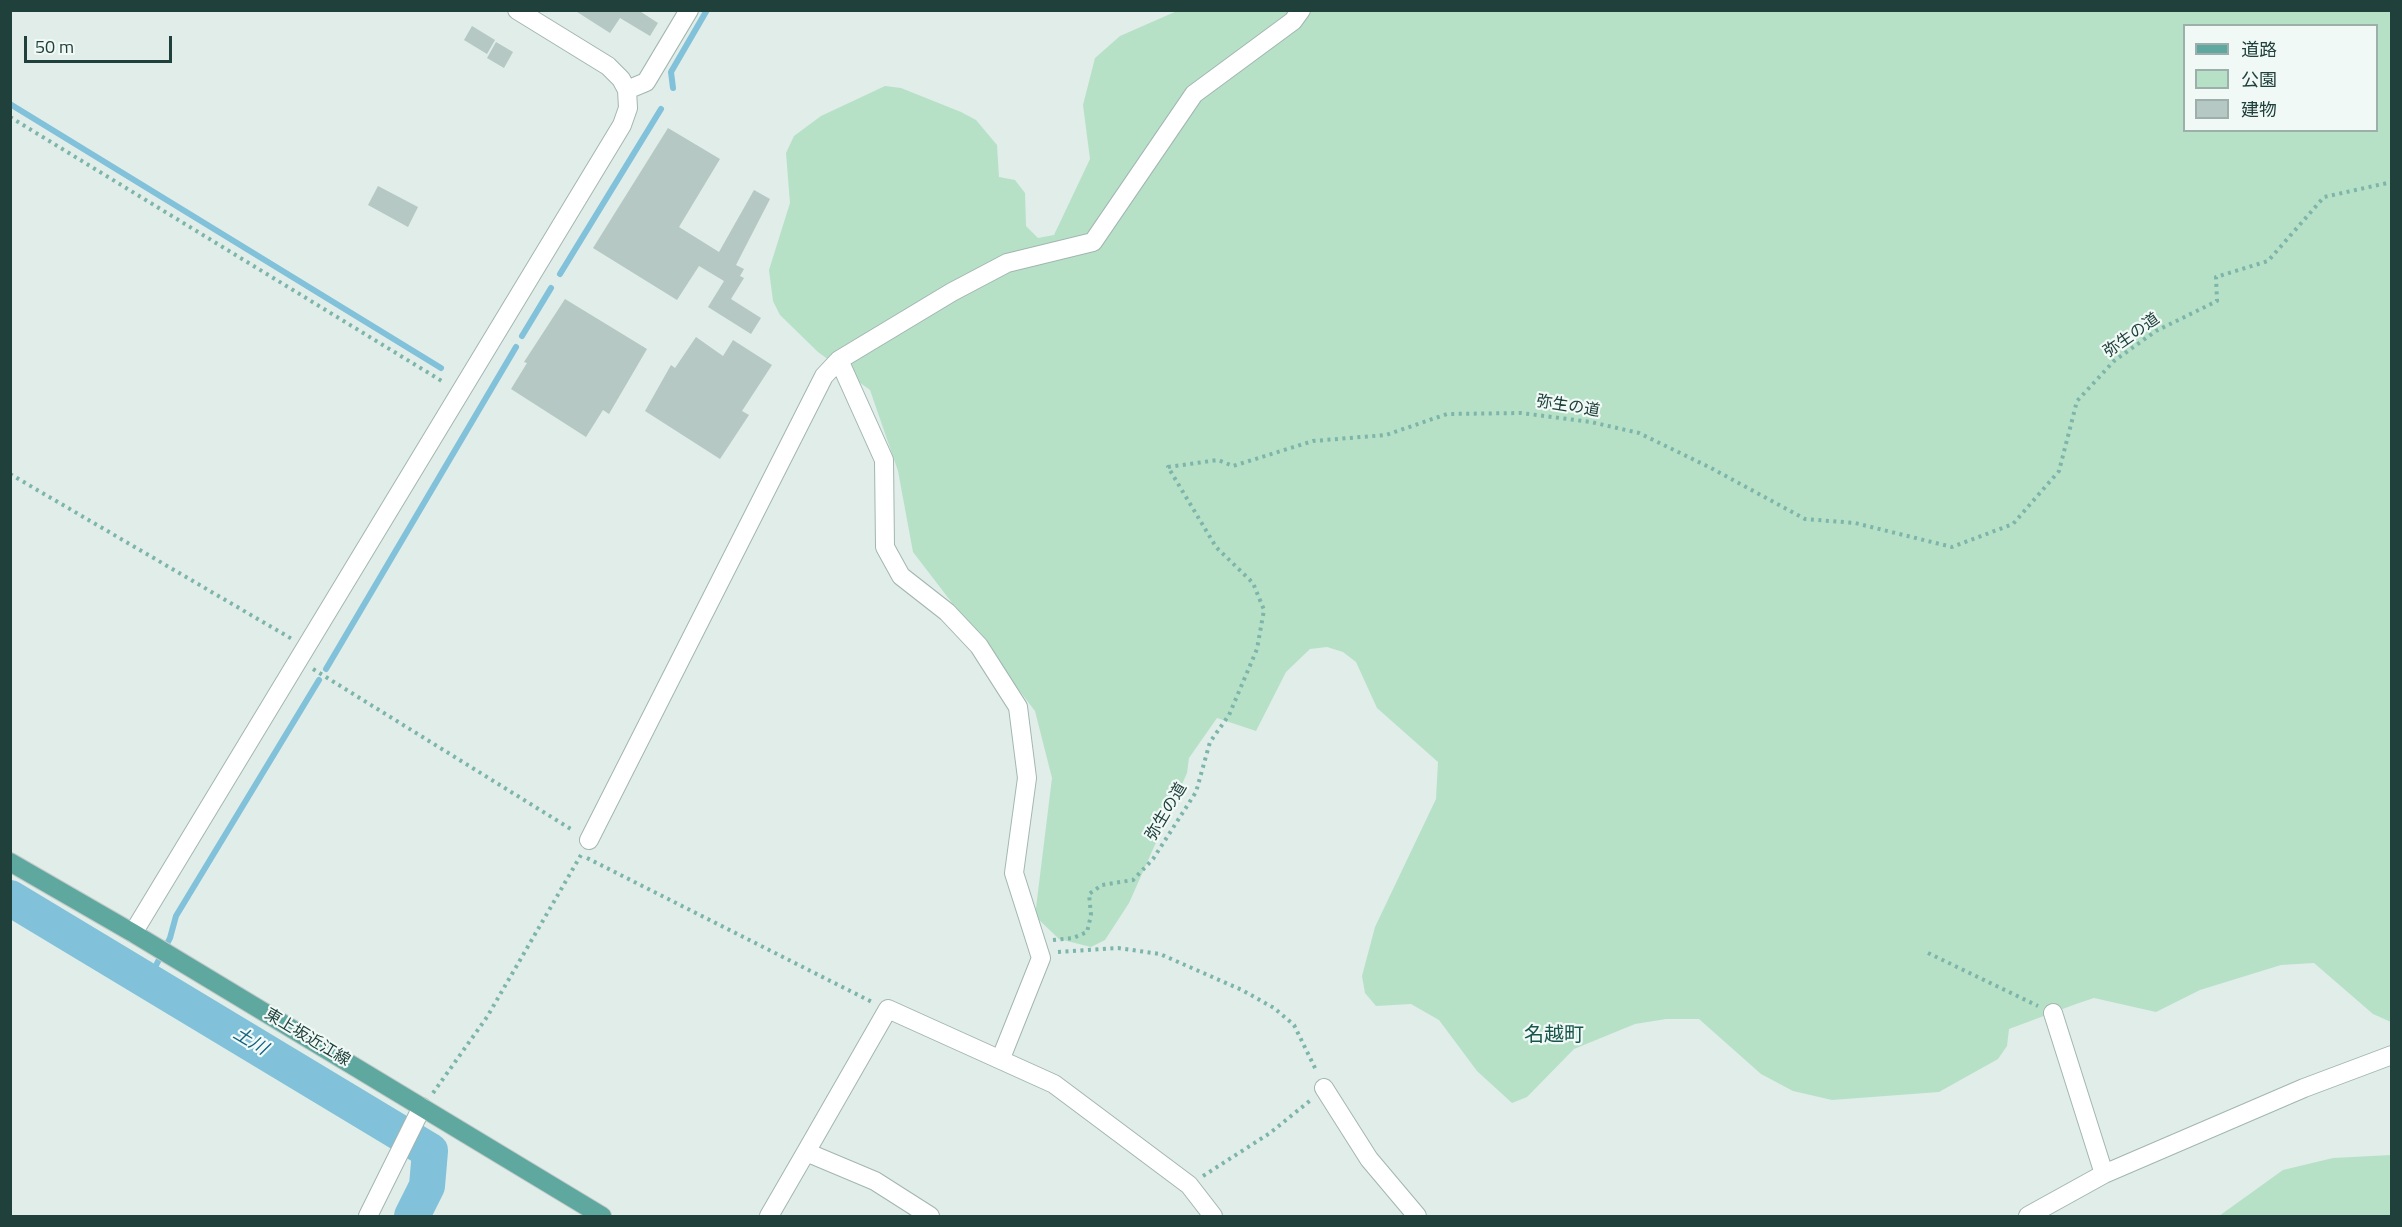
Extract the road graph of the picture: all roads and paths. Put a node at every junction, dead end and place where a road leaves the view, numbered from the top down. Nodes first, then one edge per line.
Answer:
1 (517, 10) edge
2 (689, 10) edge
3 (1301, 10) edge
4 (627, 90) junction
5 (10, 117) edge
6 (2391, 182) edge
7 (839, 360) junction
8 (460, 393) junction
9 (10, 474) edge
10 (303, 654) junction
11 (585, 848) junction
12 (10, 862) edge
13 (133, 933) junction
14 (1037, 947) junction
15 (1928, 953) dead end
16 (888, 1010) junction
17 (2053, 1013) joint
18 (2391, 1055) edge
19 (1001, 1058) junction
20 (1324, 1088) junction
21 (418, 1115) junction
22 (806, 1152) junction
23 (2104, 1174) junction
24 (1189, 1185) junction
25 (368, 1216) edge
26 (602, 1216) edge
27 (769, 1216) edge
28 (930, 1216) edge
29 (1213, 1216) edge
30 (1417, 1216) edge
31 (2028, 1216) edge

1 - 4 street
2 - 4 street
3 - 7 street
4 - 8 street
5 - 8 path
6 - 14 path, 弥生の道
7 - 11 street
7 - 14 street
8 - 10 street
9 - 10 path
10 - 11 path
10 - 13 street
11 - 16 path
11 - 21 path
12 - 13 main road, 東上坂近江線
13 - 21 main road, 東上坂近江線
14 - 19 street
14 - 20 path
15 - 17 path
16 - 19 street
16 - 22 street
17 - 23 street
18 - 23 street
19 - 24 street
20 - 24 path
20 - 30 street
21 - 25 street
21 - 26 main road, 東上坂近江線
22 - 27 street
22 - 28 street
23 - 31 street
24 - 29 street

